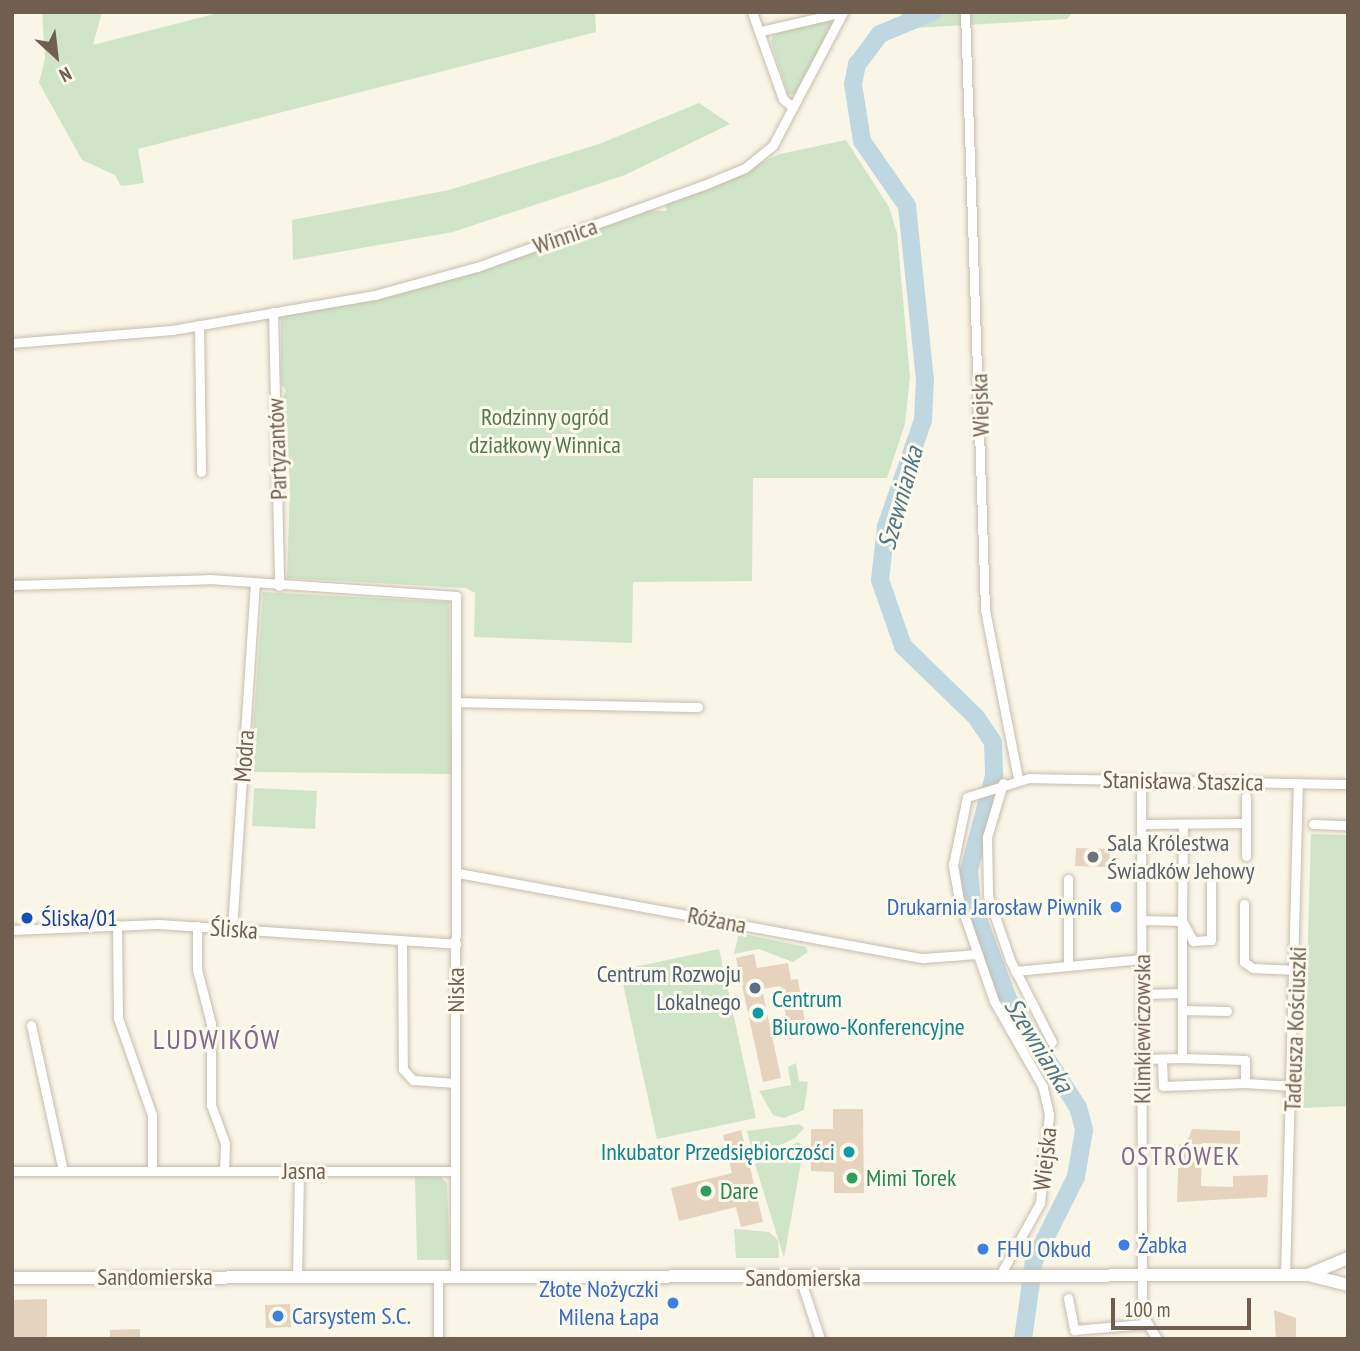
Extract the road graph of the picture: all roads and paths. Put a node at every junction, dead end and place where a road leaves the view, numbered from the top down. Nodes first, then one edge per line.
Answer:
1 (752, 12) edge
2 (843, 12) edge
3 (965, 12) edge
4 (761, 31) junction
5 (793, 107) junction
6 (273, 312) junction
7 (199, 325) junction
8 (12, 343) edge
9 (201, 472) dead end
10 (255, 583) junction
11 (12, 585) edge
12 (279, 586) junction
13 (456, 702) junction
14 (698, 707) dead end
15 (1018, 779) junction
16 (1141, 781) junction
17 (1003, 783) junction
18 (1298, 783) junction
19 (1348, 784) edge
20 (1246, 797) dead end
21 (1246, 823) junction
22 (1141, 824) junction
23 (1183, 824) junction
24 (1313, 824) dead end
25 (1348, 825) edge
26 (1246, 856) dead end
27 (457, 873) junction
28 (1068, 879) dead end
29 (1212, 883) dead end
30 (1244, 904) dead end
31 (1142, 920) junction
32 (1182, 921) junction
33 (117, 925) junction
34 (197, 926) junction
35 (232, 929) junction
36 (12, 930) edge
37 (402, 940) junction
38 (456, 944) junction
39 (976, 954) junction
40 (1142, 960) junction
41 (1068, 965) junction
42 (1296, 970) junction
43 (1016, 971) junction
44 (1182, 993) junction
45 (1142, 994) junction
46 (1182, 1010) junction
47 (1227, 1011) dead end
48 (31, 1026) dead end
49 (1052, 1042) dead end
50 (1182, 1058) junction
51 (1142, 1059) junction
52 (1162, 1059) junction
53 (456, 1083) junction
54 (1245, 1083) junction
55 (1293, 1086) junction
56 (152, 1170) junction
57 (224, 1170) junction
58 (12, 1171) edge
59 (63, 1171) junction
60 (299, 1171) junction
61 (455, 1171) junction
62 (1348, 1258) edge
63 (1308, 1275) junction
64 (1285, 1276) junction
65 (298, 1277) junction
66 (438, 1277) junction
67 (455, 1277) junction
68 (1142, 1277) junction
69 (12, 1278) edge
70 (800, 1278) junction
71 (999, 1278) junction
72 (1348, 1286) edge
73 (1068, 1298) dead end
74 (1144, 1324) junction
75 (438, 1339) edge
76 (820, 1339) edge
77 (1157, 1339) edge

1 - 4 street
2 - 4 street
2 - 5 street, Winnica
3 - 15 street, Wiejska
4 - 5 street
5 - 6 street, Winnica
6 - 7 street, Winnica
6 - 12 street, Partyzantów
7 - 8 street, Winnica
7 - 9 street
10 - 11 street
10 - 12 street
10 - 35 street, Modra
12 - 13 street, Niska
13 - 14 street
13 - 27 street, Niska
15 - 16 street, Stanisława Staszica
15 - 17 street, Wiejska
16 - 18 street, Stanisława Staszica
16 - 22 street, Klimkiewiczowska
17 - 39 street, Wiejska
17 - 43 street
18 - 19 street, Stanisława Staszica
18 - 42 street, Tadeusza Kościuszki
20 - 21 street
21 - 23 street
21 - 26 street
22 - 23 street
22 - 31 street, Klimkiewiczowska
23 - 32 street
24 - 25 street
27 - 38 street, Niska
27 - 39 street, Różana
28 - 41 street
29 - 32 street
30 - 42 street
31 - 32 street
31 - 40 street, Klimkiewiczowska
32 - 44 street
33 - 34 street, Śliska
33 - 36 street, Śliska
33 - 56 street
34 - 35 street, Śliska
34 - 57 street
35 - 37 street, Śliska
37 - 38 street, Śliska
37 - 53 street
38 - 53 street, Niska
39 - 71 street, Wiejska
40 - 41 street
40 - 45 street, Klimkiewiczowska
41 - 43 street
42 - 55 street, Tadeusza Kościuszki
43 - 49 street
44 - 45 street
44 - 46 street
45 - 51 street, Klimkiewiczowska
46 - 47 street
46 - 50 street
48 - 59 street
50 - 52 street
50 - 54 street
51 - 52 street
51 - 68 street, Klimkiewiczowska
52 - 54 street
53 - 61 street, Niska
54 - 55 street
55 - 64 street, Tadeusza Kościuszki
56 - 57 street, Jasna
56 - 59 street, Jasna
57 - 60 street, Jasna
58 - 59 street, Jasna
60 - 61 street, Jasna
60 - 65 street
61 - 67 street, Niska
62 - 63 street, Sandomierska
63 - 64 street, Sandomierska
63 - 72 street, Sandomierska
64 - 68 street, Sandomierska
65 - 66 street, Sandomierska
65 - 69 street, Sandomierska
66 - 67 street, Sandomierska
66 - 75 street
67 - 70 street, Sandomierska
68 - 71 street, Sandomierska
68 - 74 street, Klimkiewiczowska
70 - 71 street, Sandomierska
70 - 76 street
73 - 74 street
74 - 77 street

